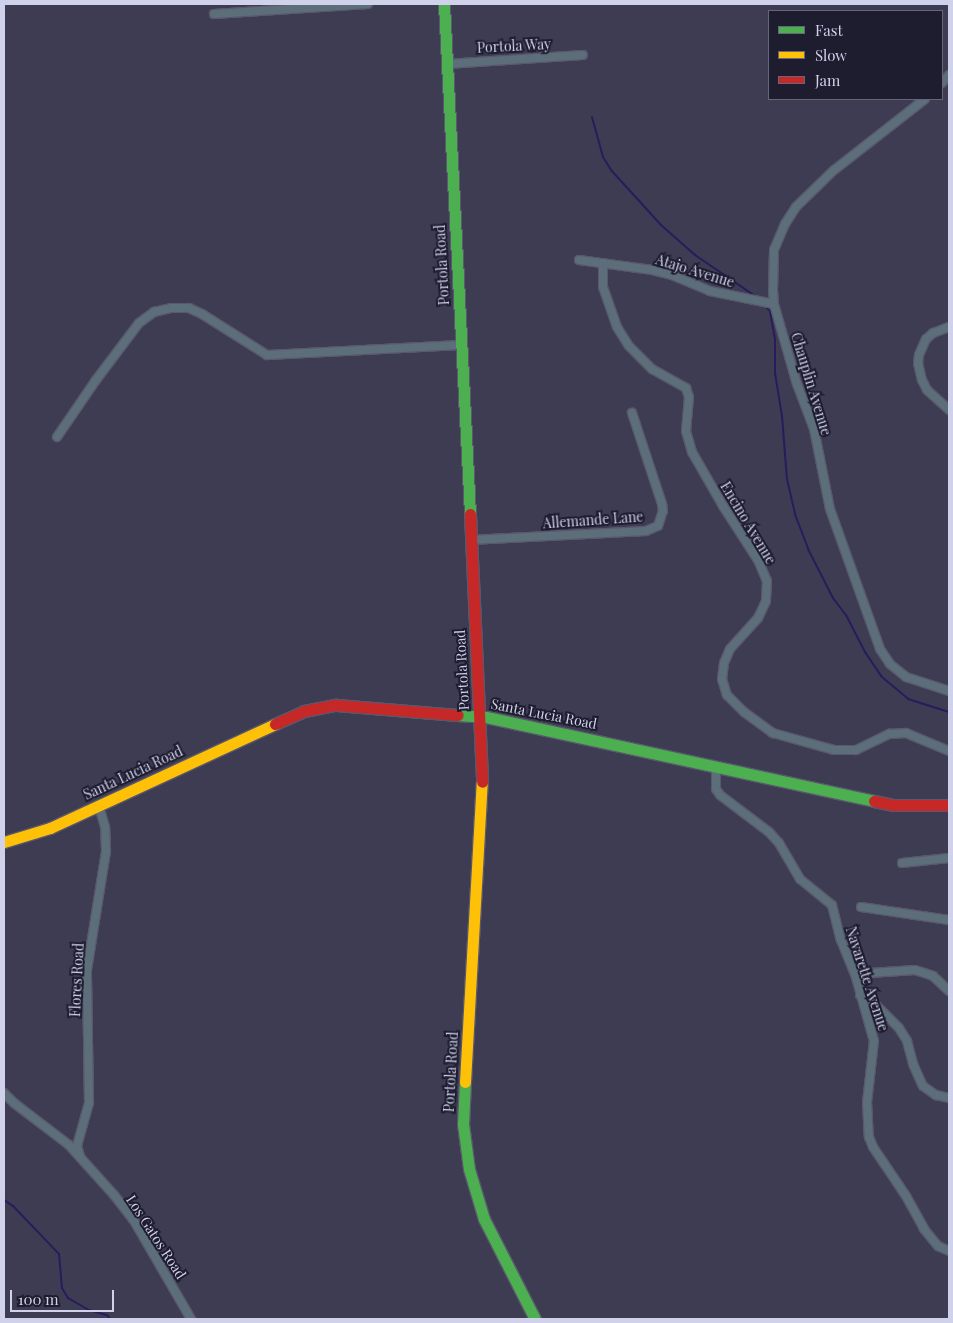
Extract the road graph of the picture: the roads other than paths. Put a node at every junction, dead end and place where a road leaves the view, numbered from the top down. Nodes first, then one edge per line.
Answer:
1 (368, 4) edge
2 (444, 4) edge
3 (214, 14) dead end
4 (583, 55) dead end
5 (447, 64) junction
6 (924, 100) edge
7 (579, 260) dead end
8 (602, 263) junction
9 (774, 304) junction
10 (949, 327) edge
11 (461, 344) junction
12 (949, 410) edge
13 (632, 413) dead end
14 (57, 437) dead end
15 (470, 540) junction
16 (949, 691) edge
17 (480, 716) junction
18 (949, 751) edge
19 (716, 766) junction
20 (949, 805) edge
21 (99, 806) junction
22 (4, 842) edge
23 (949, 858) edge
24 (902, 864) dead end
25 (861, 907) dead end
26 (949, 920) edge
27 (855, 974) junction
28 (949, 991) edge
29 (860, 995) junction
30 (4, 1093) edge
31 (949, 1098) edge
32 (80, 1156) junction
33 (949, 1251) edge
34 (191, 1319) edge
35 (535, 1319) edge

1 - 3 street
2 - 5 street, Portola Road
4 - 5 street, Portola Way
5 - 11 street, Portola Road
6 - 9 street, Chauplin Avenue
7 - 8 street, Atajo Avenue
8 - 9 street, Atajo Avenue
8 - 18 street, Encino Avenue
9 - 16 street, Chauplin Avenue
10 - 12 street
11 - 14 street
11 - 15 street, Portola Road
13 - 15 street, Allemande Lane
15 - 17 street, Portola Road
17 - 19 street, Santa Lucia Road
17 - 21 street, Santa Lucia Road
17 - 35 street, Portola Road
19 - 20 street, Santa Lucia Road
19 - 27 street, Navarette Avenue
21 - 22 street, Santa Lucia Road
21 - 32 street, Flores Road
23 - 24 street
25 - 26 street
27 - 28 street
27 - 29 street, Navarette Avenue
29 - 31 street
29 - 33 street, Navarette Avenue
30 - 32 street, Los Gatos Road
32 - 34 street, Los Gatos Road

